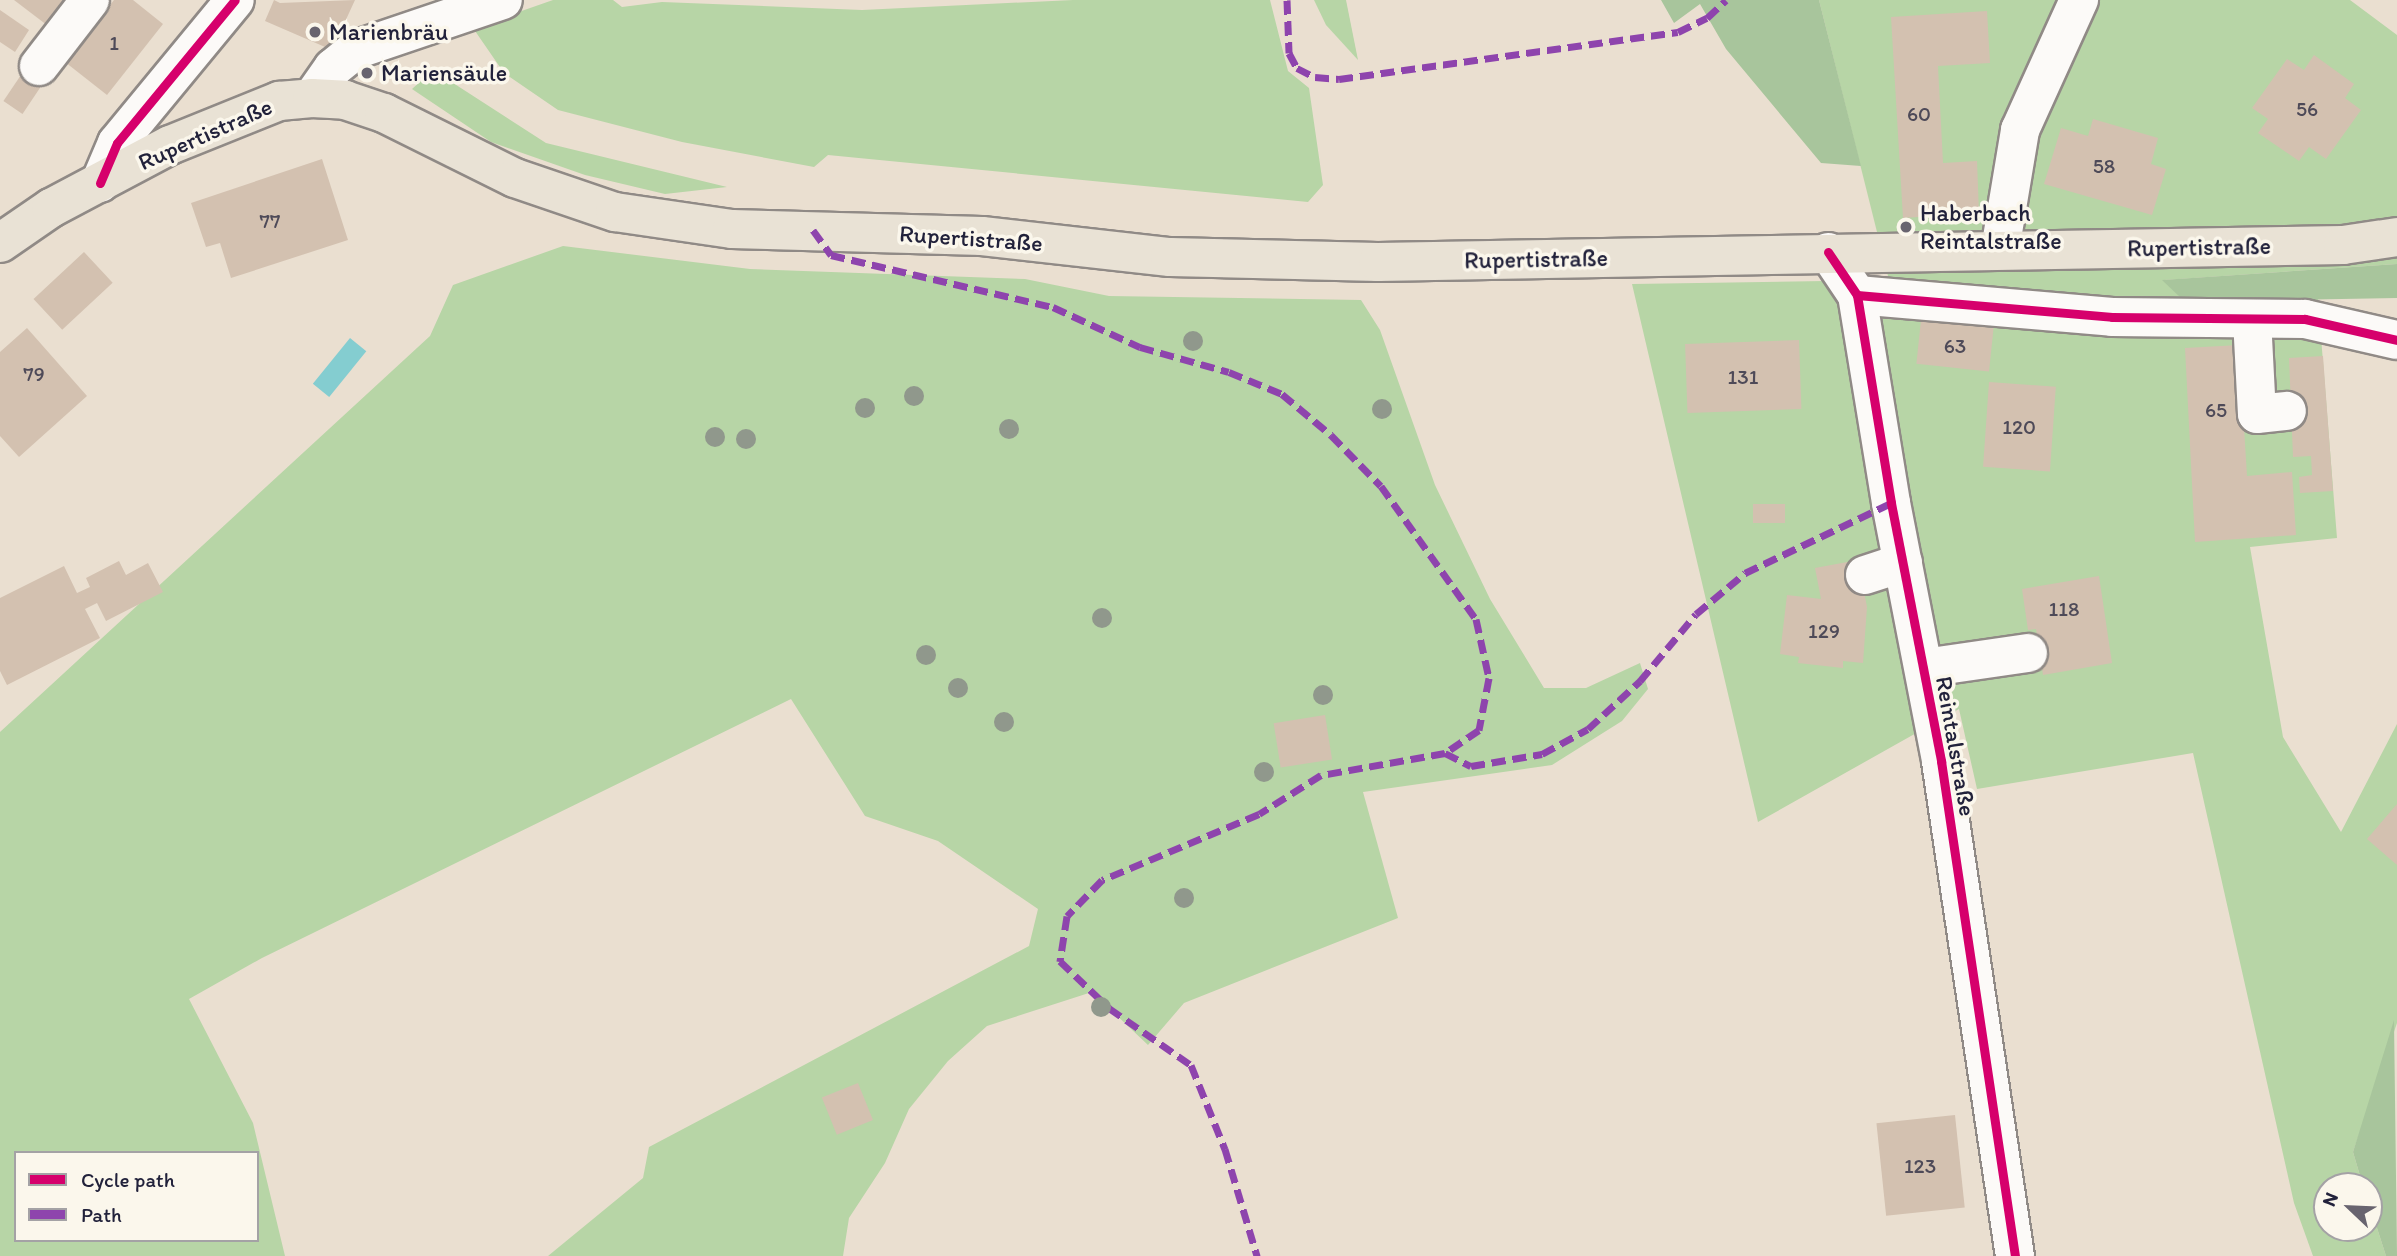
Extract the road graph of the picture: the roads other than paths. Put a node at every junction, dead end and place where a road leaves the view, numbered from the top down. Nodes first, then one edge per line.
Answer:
1 (90, 0) edge
2 (502, 0) edge
3 (2079, 0) edge
4 (221, 5) edge
5 (455, 9) edge
6 (39, 66) dead end
7 (312, 98) junction
8 (100, 183) junction
9 (2397, 237) edge
10 (0, 243) edge
11 (2000, 250) junction
12 (1828, 252) junction
13 (1857, 295) junction
14 (2252, 319) junction
15 (2397, 340) edge
16 (2287, 411) dead end
17 (1903, 563) junction
18 (1865, 575) dead end
19 (2028, 653) dead end
20 (1924, 668) junction
21 (2015, 1256) edge

1 - 6 street
2 - 5 street
3 - 11 street
4 - 8 street
5 - 7 street
7 - 8 main road, Rupertistraße
7 - 12 main road, Rupertistraße
8 - 10 main road, Rupertistraße
9 - 11 main road, Rupertistraße
11 - 12 main road, Rupertistraße
12 - 13 street, Reintalstraße
13 - 14 street
13 - 17 street, Reintalstraße
14 - 15 street
14 - 16 street
17 - 18 street
17 - 20 street, Reintalstraße
19 - 20 street
20 - 21 street, Reintalstraße

